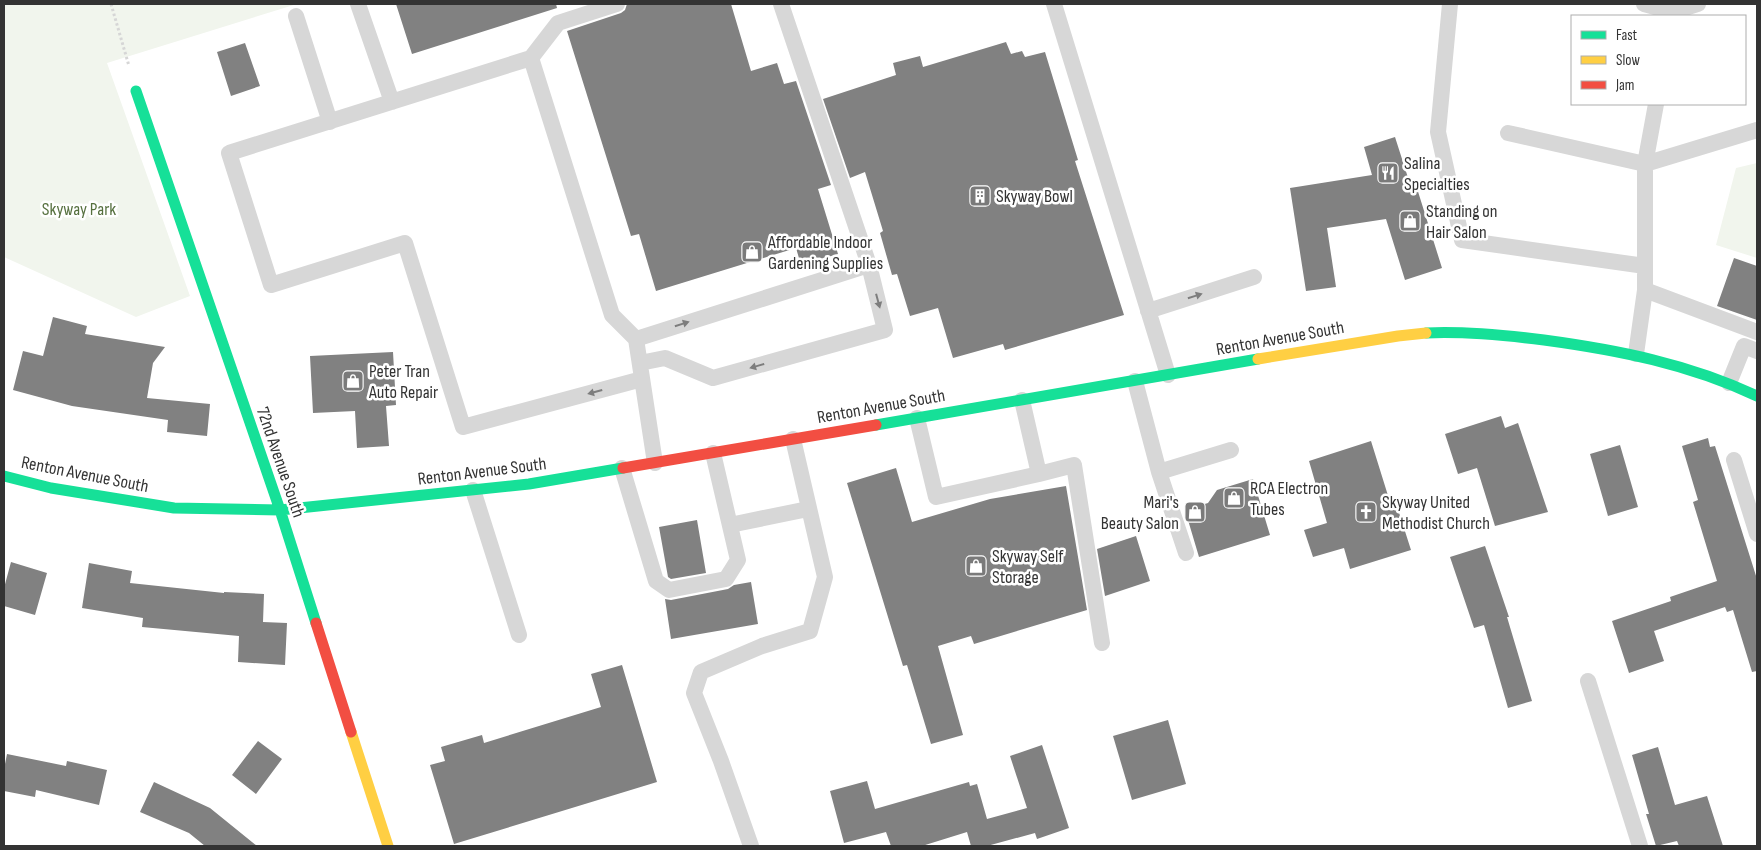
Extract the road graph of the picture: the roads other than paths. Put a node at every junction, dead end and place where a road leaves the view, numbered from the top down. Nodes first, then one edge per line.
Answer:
1 (358, 4) edge
2 (617, 4) edge
3 (780, 4) edge
4 (1054, 4) edge
5 (1450, 4) edge
6 (1644, 4) edge
7 (1698, 4) edge
8 (1672, 14) edge
9 (296, 16) dead end
10 (531, 58) junction
11 (136, 91) road end
12 (392, 102) junction
13 (1656, 105) edge
14 (330, 122) junction
15 (1757, 130) edge
16 (1508, 133) dead end
17 (1645, 164) junction
18 (869, 265) junction
19 (1646, 266) junction
20 (1254, 277) dead end
21 (1645, 290) junction
22 (1148, 310) junction
23 (1757, 332) edge
24 (636, 339) junction
25 (1751, 348) edge
26 (1636, 354) junction
27 (641, 371) junction
28 (1168, 375) junction
29 (1135, 381) junction
30 (1728, 383) junction
31 (1757, 396) edge
32 (1022, 400) junction
33 (917, 418) junction
34 (792, 439) junction
35 (1231, 450) dead end
36 (713, 453) junction
37 (1734, 460) dead end
38 (655, 463) junction
39 (622, 468) junction
40 (1159, 472) junction
41 (1039, 474) junction
42 (4, 476) edge
43 (473, 490) junction
44 (808, 509) junction
45 (280, 510) junction
46 (730, 525) junction
47 (1757, 534) edge
48 (1186, 552) dead end
49 (519, 635) dead end
50 (1102, 643) dead end
51 (1588, 681) dead end
52 (388, 846) edge
53 (751, 846) edge
54 (1640, 846) edge

1 - 12 lane
2 - 10 lane
3 - 18 lane
4 - 22 lane
5 - 19 lane
6 - 8 lane
7 - 8 lane
9 - 14 lane
10 - 12 lane
10 - 24 lane
11 - 45 main road, 72nd Avenue South
12 - 14 lane
13 - 17 lane
27 -> 14 lane
15 - 17 lane
16 - 17 lane
17 - 19 lane
24 -> 18 lane
18 -> 27 lane
19 - 21 lane
22 -> 20 lane
21 - 23 lane
21 - 26 lane
22 - 28 lane
23 - 25 lane
24 - 27 lane
25 - 30 lane
26 - 28 main road, Renton Avenue South
26 - 30 main road, Renton Avenue South
27 - 38 lane
28 - 29 main road, Renton Avenue South
29 - 32 main road, Renton Avenue South
29 - 40 lane
30 - 31 main road, Renton Avenue South
32 - 33 main road, Renton Avenue South
32 - 41 lane
33 - 34 main road, Renton Avenue South
33 - 41 lane
34 - 36 main road, Renton Avenue South
34 - 44 lane
35 - 40 lane
36 - 38 main road, Renton Avenue South
36 - 46 lane
37 - 47 lane
38 - 39 main road, Renton Avenue South
39 - 43 main road, Renton Avenue South
39 - 46 lane
40 - 48 lane
41 - 50 lane
42 - 45 main road, Renton Avenue South
43 - 45 main road, Renton Avenue South
43 - 49 lane
44 - 46 lane
44 - 53 lane
45 - 52 main road, 72nd Avenue South
51 - 54 lane

